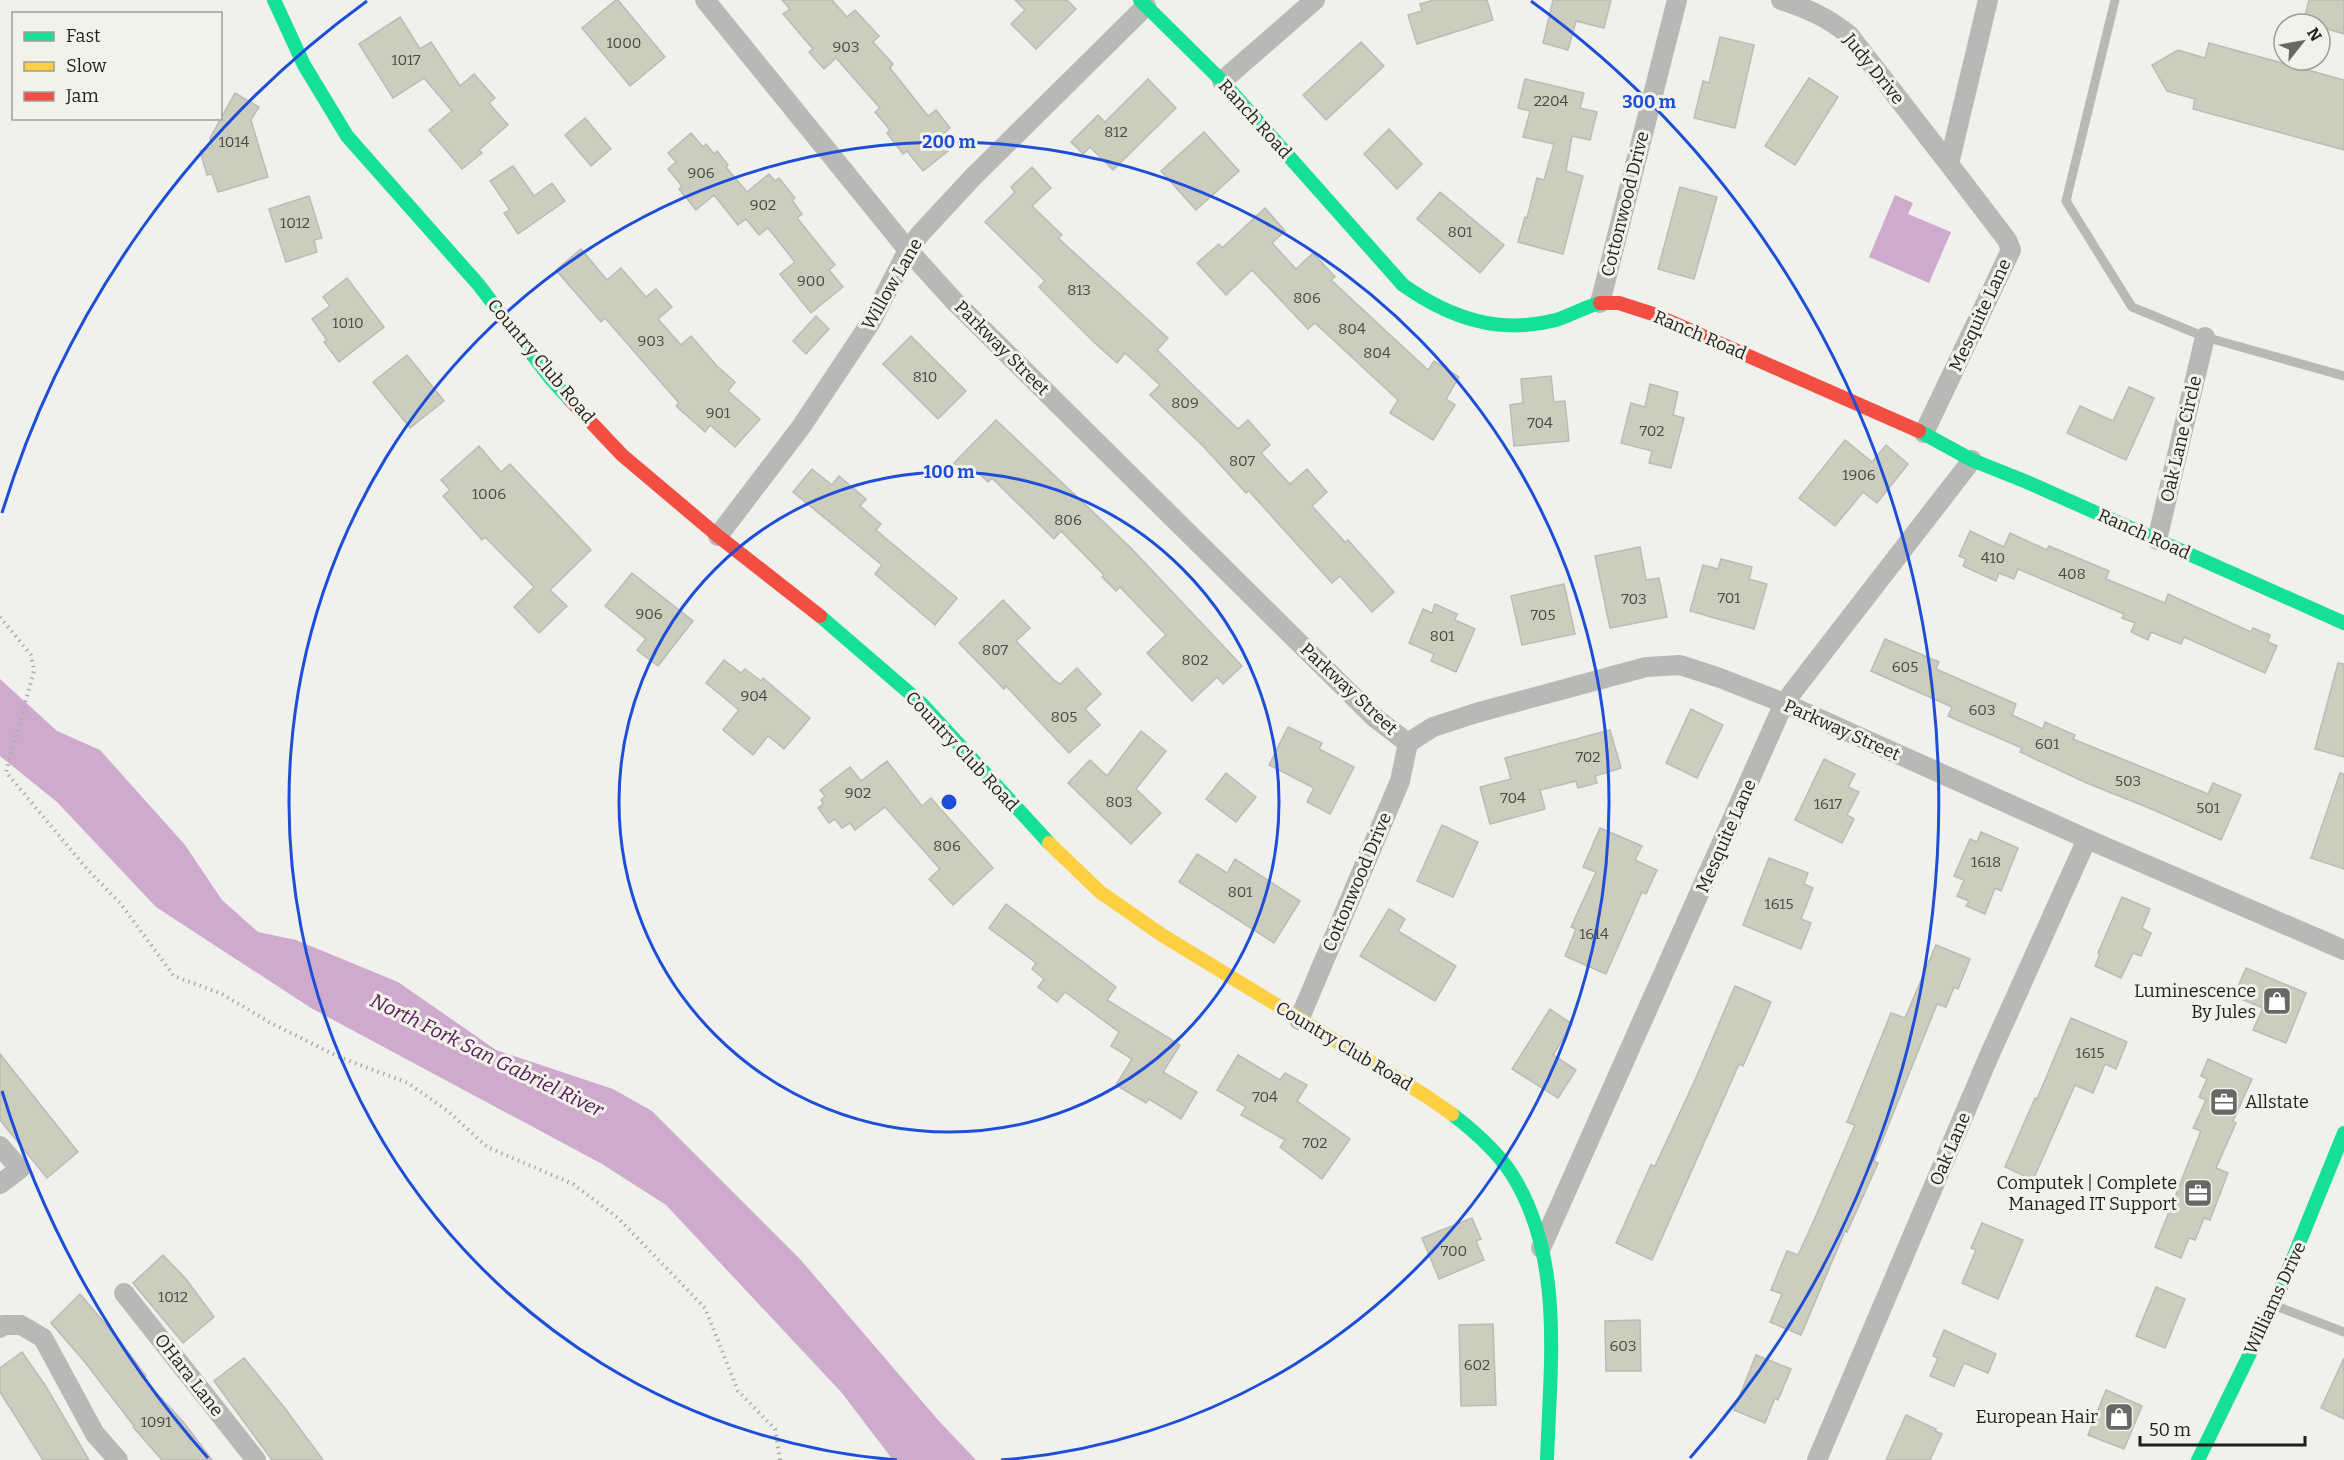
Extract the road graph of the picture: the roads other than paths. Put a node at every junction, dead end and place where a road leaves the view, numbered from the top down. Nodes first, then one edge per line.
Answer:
1 (273, 0) edge
2 (705, 0) edge
3 (1315, 0) edge
4 (1677, 0) edge
5 (1781, 0) edge
6 (1988, 0) edge
7 (2115, 0) edge
8 (1143, 3) edge
9 (1222, 81) junction
10 (1949, 164) junction
11 (908, 250) junction
12 (1600, 303) junction
13 (2205, 338) junction
14 (2344, 376) edge
15 (1924, 434) junction
16 (1972, 460) junction
17 (718, 536) junction
18 (2157, 540) junction
19 (2344, 623) edge
20 (1784, 703) junction
21 (1408, 743) junction
22 (2087, 839) junction
23 (2344, 950) edge
24 (1299, 1020) junction
25 (2344, 1133) edge
26 (0, 1146) edge
27 (0, 1184) edge
28 (1541, 1248) junction
29 (124, 1293) dead end
30 (2273, 1305) junction
31 (0, 1328) edge
32 (2344, 1332) edge
33 (254, 1459) edge
34 (118, 1460) edge
35 (1548, 1460) edge
36 (1817, 1460) edge
37 (2198, 1460) edge

1 - 17 street, Country Club Road
2 - 11 street, Parkway Street
3 - 9 street
4 - 12 street, Cottonwood Drive
5 - 10 street, Judy Drive
6 - 10 street
7 - 13 lane
8 - 9 street, Ranch Road
8 - 11 street, Willow Lane
9 - 12 street, Ranch Road
10 - 15 street, Mesquite Lane
11 - 17 street, Willow Lane
11 - 21 street, Parkway Street
12 - 15 street, Ranch Road
13 - 14 lane
13 - 18 street, Oak Lane Circle
15 - 16 street, Ranch Road
16 - 18 street, Ranch Road
16 - 20 street, Mesquite Lane
17 - 24 street, Country Club Road
18 - 19 street, Ranch Road
20 - 21 street, Parkway Street
20 - 22 street, Parkway Street
20 - 28 street, Mesquite Lane
21 - 24 street, Cottonwood Drive
22 - 23 street, Parkway Street
22 - 36 street, Oak Lane
24 - 28 street, Country Club Road
25 - 30 street, Williams Drive
26 - 27 street
28 - 35 street, Country Club Road
29 - 33 street, OHara Lane
30 - 32 lane
30 - 37 street, Williams Drive
31 - 34 street

